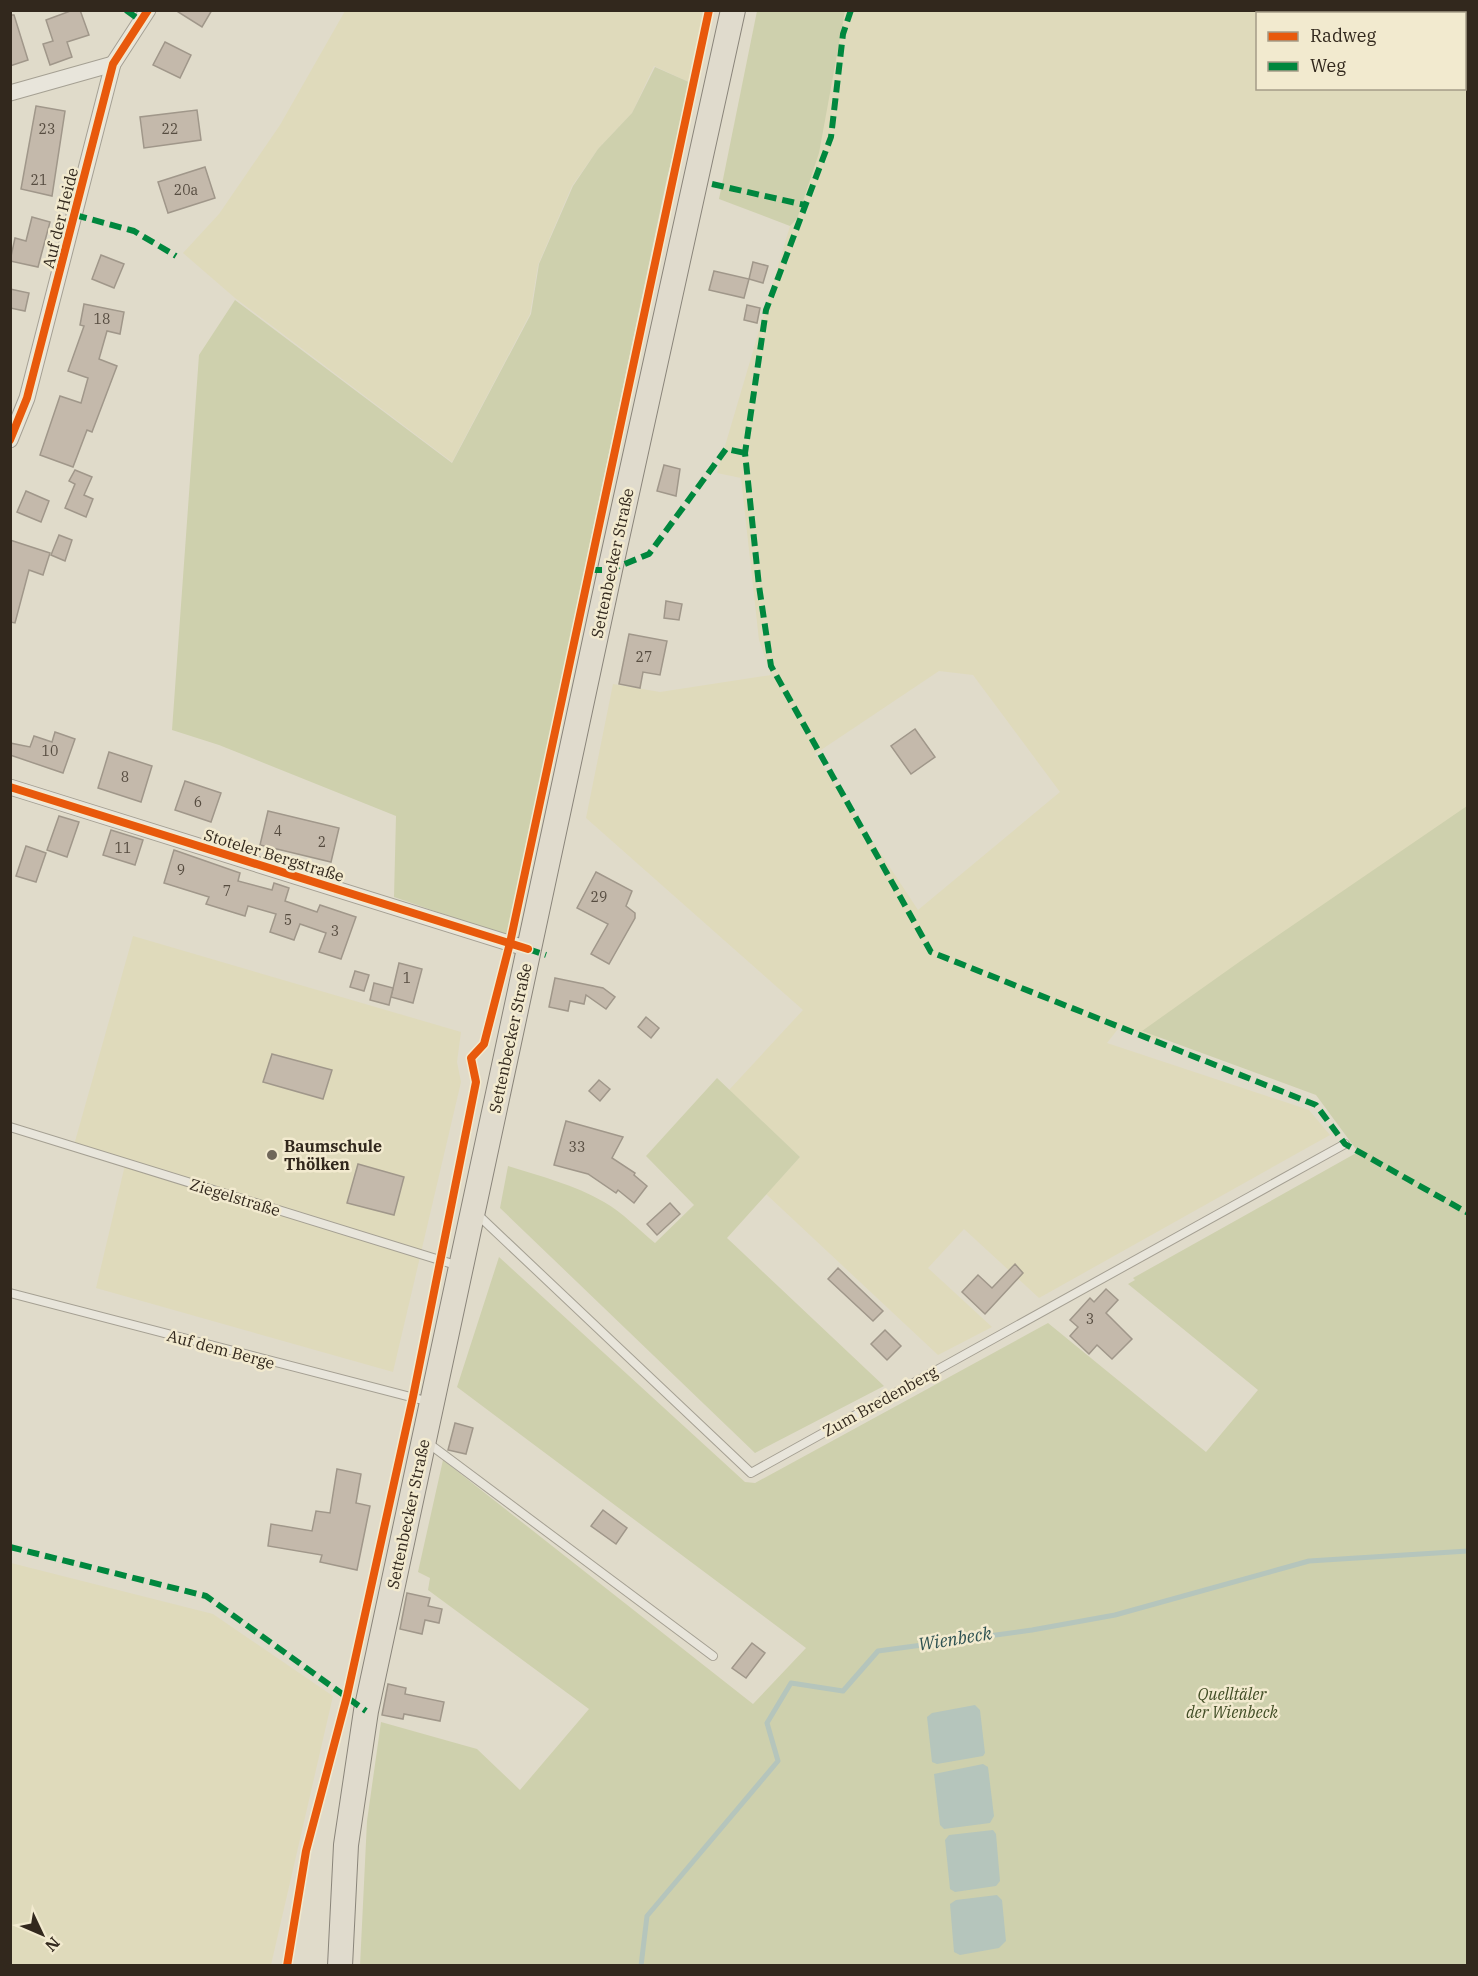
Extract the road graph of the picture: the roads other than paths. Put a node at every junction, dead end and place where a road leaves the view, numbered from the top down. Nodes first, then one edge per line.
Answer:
1 (148, 10) edge
2 (733, 10) edge
3 (113, 64) junction
4 (10, 93) edge
5 (10, 440) edge
6 (10, 788) edge
7 (528, 949) junction
8 (10, 1127) edge
9 (1345, 1144) dead end
10 (472, 1210) junction
11 (460, 1266) junction
12 (10, 1293) edge
13 (432, 1403) junction
14 (423, 1440) junction
15 (713, 1656) dead end
16 (340, 1965) edge

1 - 3 street, Auf der Heide
2 - 7 main road, Settenbecker Straße
3 - 4 street
3 - 5 street, Auf der Heide
6 - 7 street, Stoteler Bergstraße
7 - 10 main road, Settenbecker Straße
8 - 11 lane, Ziegelstraße
9 - 10 lane, Zum Bredenberg
10 - 11 main road, Settenbecker Straße
11 - 13 main road, Settenbecker Straße
12 - 13 lane, Auf dem Berge
13 - 14 main road, Settenbecker Straße
14 - 15 lane
14 - 16 main road, Settenbecker Straße

